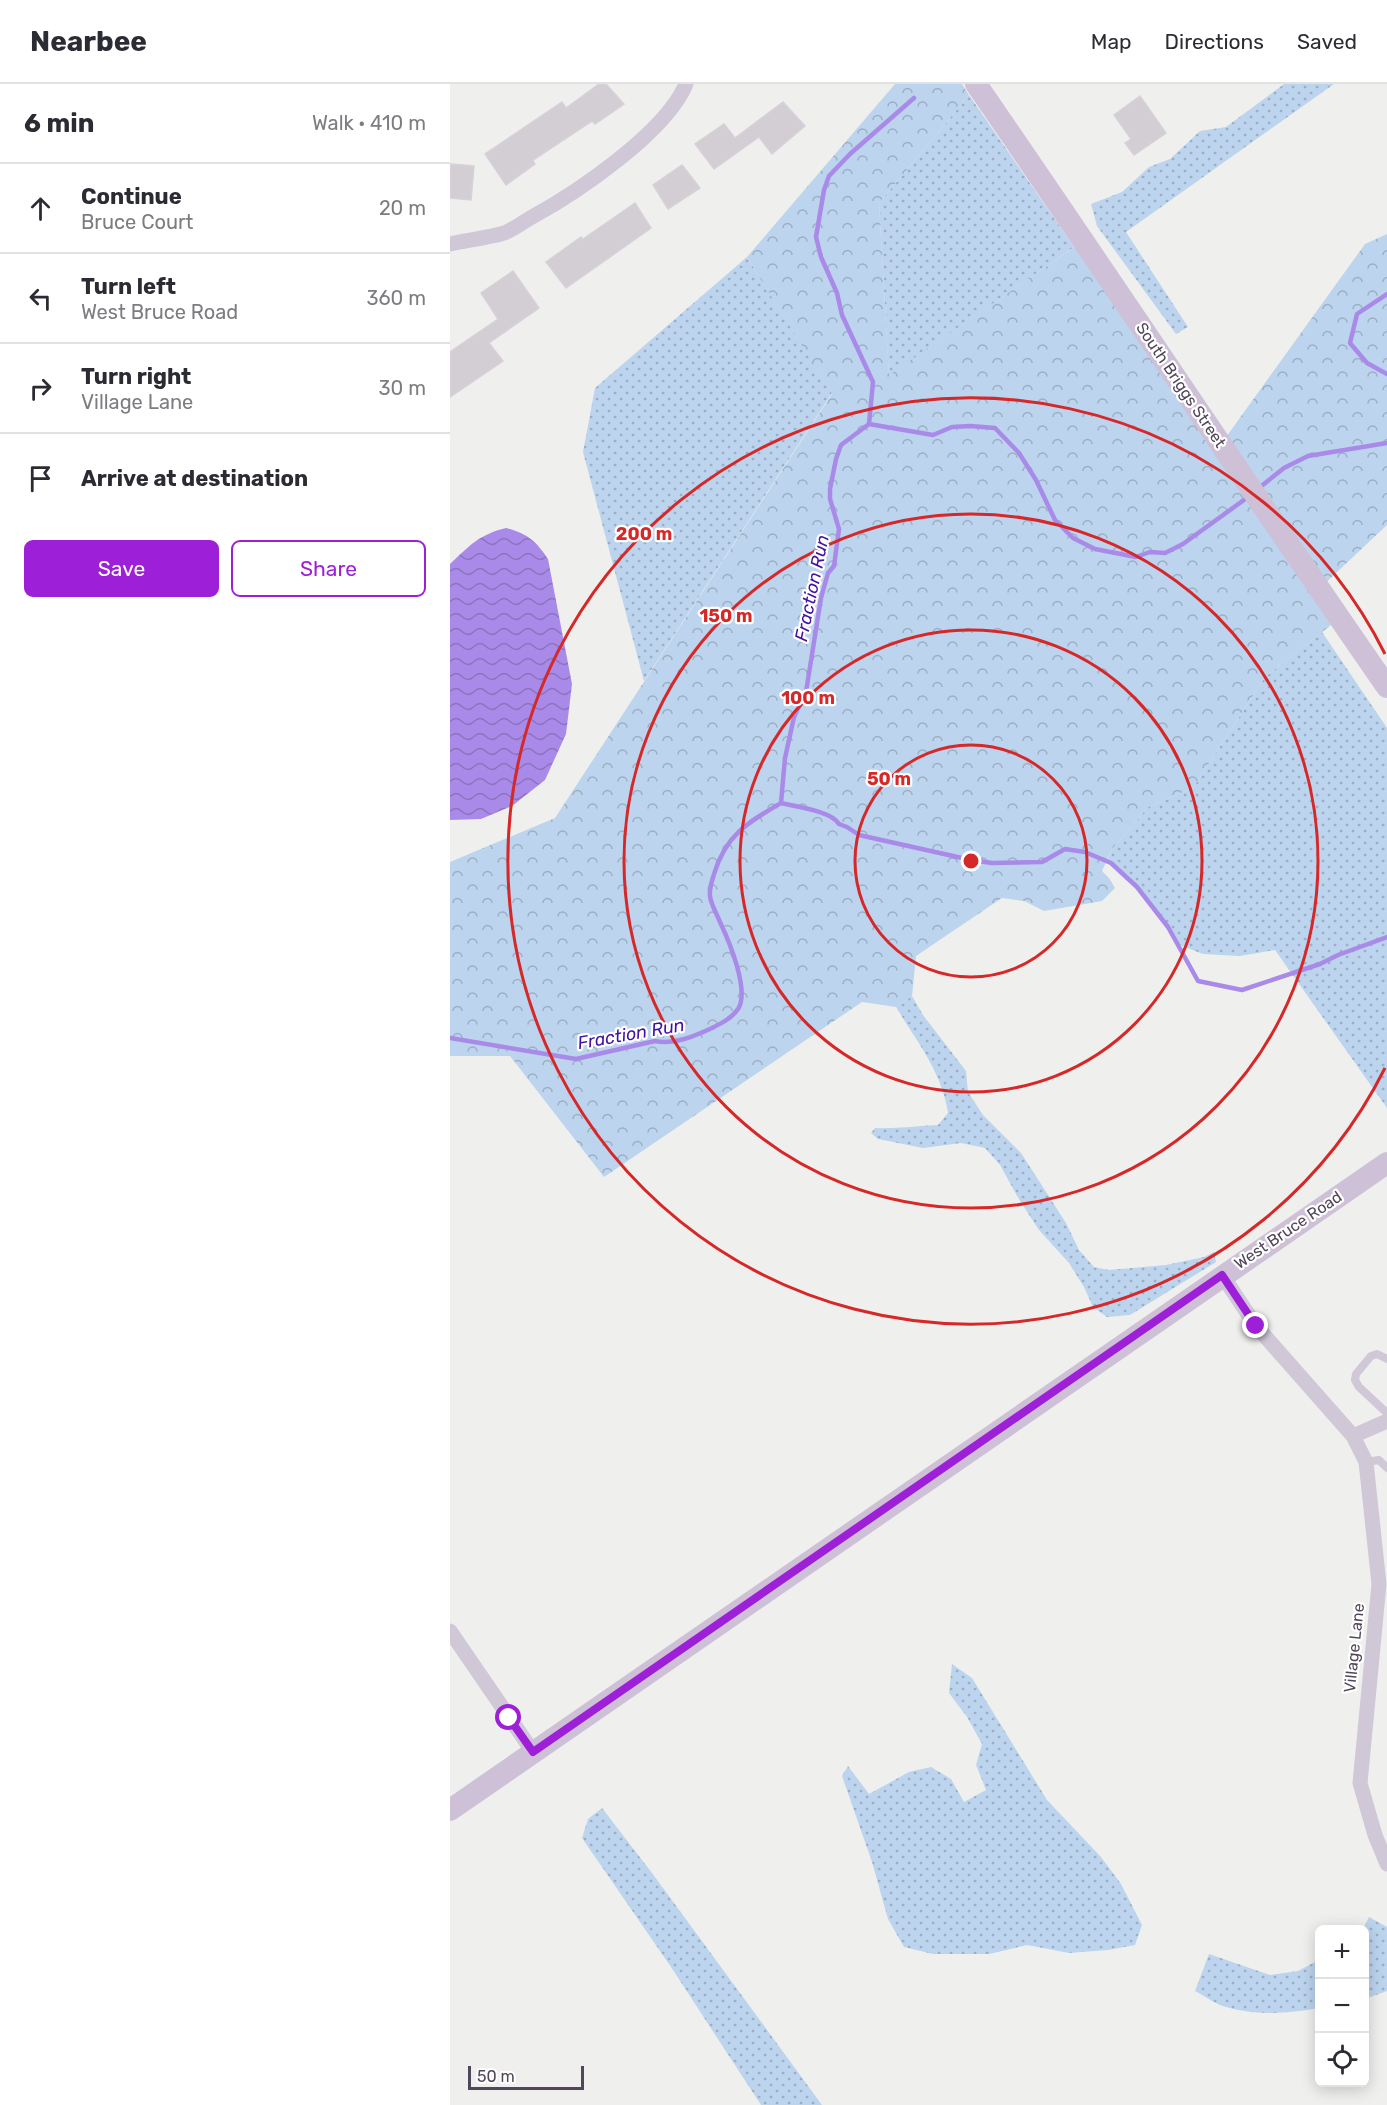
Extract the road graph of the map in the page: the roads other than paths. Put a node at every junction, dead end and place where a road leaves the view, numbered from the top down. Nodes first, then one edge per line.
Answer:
1 (686, 84) edge
2 (976, 84) edge
3 (450, 244) edge
4 (1387, 687) edge
5 (1387, 1163) edge
6 (1222, 1275) junction
7 (1387, 1359) edge
8 (1387, 1413) edge
9 (1387, 1421) edge
10 (1353, 1436) junction
11 (1366, 1462) junction
12 (1387, 1468) edge
13 (450, 1631) edge
14 (533, 1752) junction
15 (450, 1810) edge
16 (1387, 1864) edge

1 - 3 street
2 - 4 street, South Briggs Street
5 - 6 street, West Bruce Road
6 - 10 street, Village Lane
6 - 14 street, West Bruce Road
7 - 8 lane
9 - 10 street
10 - 11 street, Village Lane
11 - 12 lane
11 - 16 street, Village Lane
13 - 14 street
14 - 15 street, West Bruce Road

